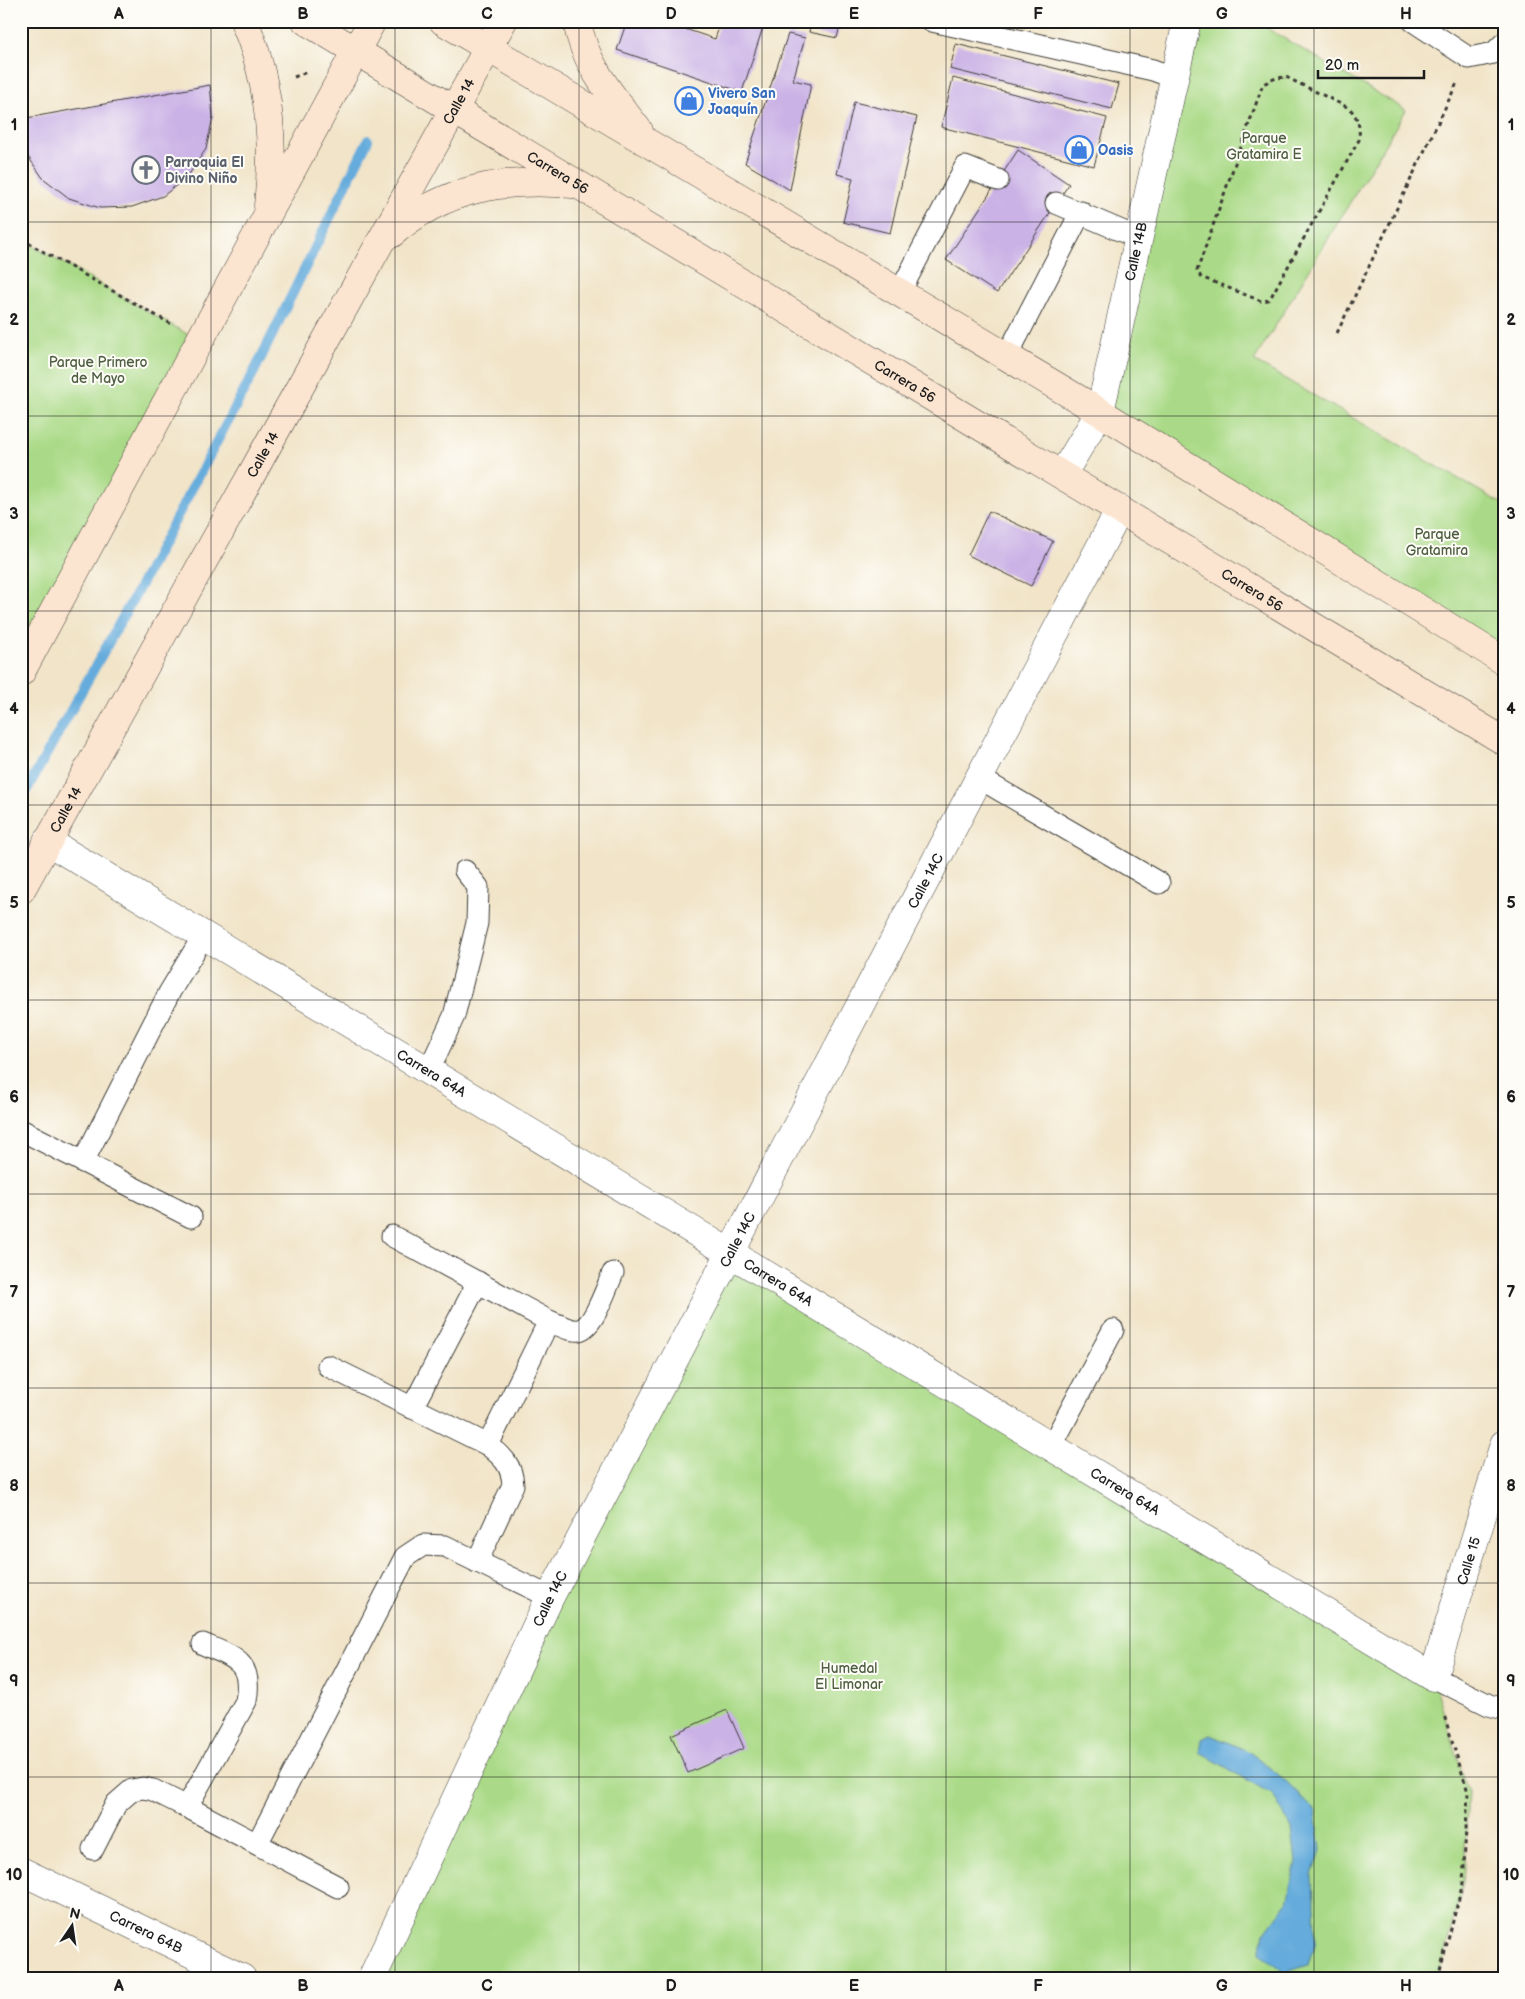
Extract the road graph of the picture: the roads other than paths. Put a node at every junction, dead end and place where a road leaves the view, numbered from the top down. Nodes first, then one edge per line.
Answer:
1 (244, 21) edge
2 (306, 21) edge
3 (372, 21) edge
4 (443, 21) edge
5 (503, 21) edge
6 (577, 21) edge
7 (932, 21) edge
8 (1187, 21) edge
9 (1413, 21) edge
10 (1504, 43) edge
11 (489, 49) junction
12 (355, 51) junction
13 (1174, 78) junction
14 (455, 110) junction
15 (649, 144) junction
16 (998, 180) dead end
17 (579, 185) junction
18 (1056, 203) dead end
19 (1081, 212) junction
20 (266, 220) junction
21 (1138, 238) junction
22 (383, 241) junction
23 (900, 292) junction
24 (1007, 356) junction
25 (1100, 412) junction
26 (1062, 475) junction
27 (1120, 509) junction
28 (1504, 661) edge
29 (21, 672) edge
30 (1504, 740) edge
31 (979, 778) junction
32 (47, 841) junction
33 (465, 871) dead end
34 (1159, 884) dead end
35 (21, 890) edge
36 (204, 935) junction
37 (428, 1072) junction
38 (21, 1130) edge
39 (83, 1162) junction
40 (191, 1217) dead end
41 (392, 1236) dead end
42 (731, 1254) junction
43 (613, 1273) dead end
44 (478, 1282) junction
45 (549, 1321) junction
46 (1113, 1330) dead end
47 (328, 1366) dead end
48 (412, 1408) junction
49 (1504, 1444) edge
50 (488, 1445) junction
51 (1051, 1447) junction
52 (477, 1562) junction
53 (550, 1597) junction
54 (203, 1644) dead end
55 (1433, 1676) junction
56 (1504, 1709) edge
57 (188, 1807) junction
58 (257, 1844) junction
59 (93, 1849) dead end
60 (21, 1872) edge
61 (338, 1887) dead end
62 (242, 1978) edge
63 (372, 1978) edge

1 - 20 street
2 - 12 street, Carrera 56
3 - 12 street
4 - 11 street
5 - 11 street, Calle 14
6 - 15 street
7 - 13 lane
8 - 13 street, Calle 14B
9 - 10 lane
11 - 14 street, Calle 14
11 - 15 street
12 - 14 street, Carrera 56
12 - 20 street
13 - 21 street, Calle 14B
14 - 17 street, Carrera 56
14 - 22 street, Calle 14
15 - 23 street
16 - 23 lane
17 - 22 street
17 - 26 street, Carrera 56
18 - 19 lane
19 - 21 lane
19 - 24 lane
20 - 29 street
21 - 25 street, Calle 14B
22 - 32 street, Calle 14
23 - 24 street
24 - 25 street
25 - 26 street, Calle 14B
25 - 28 street
26 - 27 street, Carrera 56
27 - 30 street, Carrera 56
27 - 31 street, Calle 14C
31 - 34 lane
31 - 42 street, Calle 14C
32 - 35 street, Calle 14
32 - 36 street, Carrera 64A
33 - 37 lane
36 - 37 street, Carrera 64A
36 - 39 lane
37 - 42 street, Carrera 64A
38 - 39 lane
39 - 40 lane
41 - 44 lane
42 - 51 street, Carrera 64A
42 - 53 street, Calle 14C
43 - 45 lane
44 - 45 lane
44 - 48 lane
45 - 50 lane
46 - 51 lane
47 - 48 lane
48 - 50 lane
49 - 55 street, Calle 15
50 - 52 lane
51 - 55 street, Carrera 64A
52 - 53 lane
52 - 58 lane
53 - 63 street, Calle 14C
54 - 57 lane
55 - 56 lane
57 - 58 lane
57 - 59 lane
58 - 61 lane
60 - 62 street, Carrera 64B

